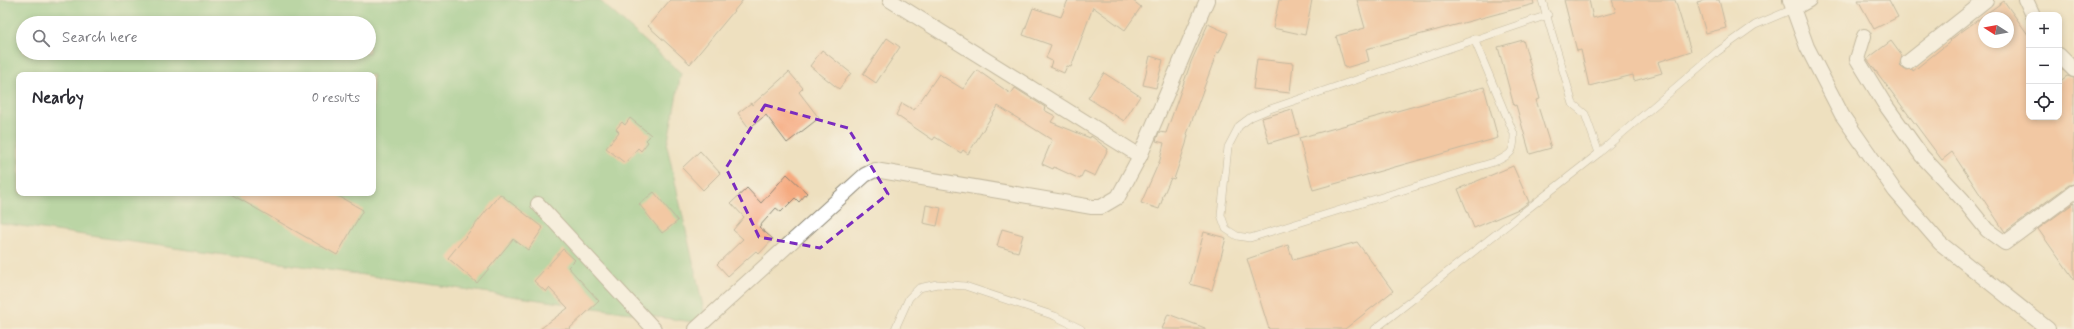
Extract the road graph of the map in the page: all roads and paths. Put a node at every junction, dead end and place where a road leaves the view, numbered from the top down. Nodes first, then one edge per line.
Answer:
1 (890, 0) edge
2 (1207, 0) edge
3 (1542, 0) edge
4 (1809, 0) edge
5 (1986, 0) edge
6 (2026, 0) edge
7 (1792, 4) edge
8 (2032, 12) edge
9 (1548, 15) junction
10 (1864, 36) dead end
11 (1474, 39) junction
12 (2062, 58) edge
13 (1908, 62) dead end
14 (2074, 70) edge
15 (1599, 153) junction
16 (1140, 156) junction
17 (2074, 192) edge
18 (538, 204) dead end
19 (654, 329) edge
20 (696, 329) edge
21 (895, 329) edge
22 (1081, 329) edge
23 (1375, 329) edge
24 (2048, 329) edge

1 - 16 street
2 - 16 street
3 - 9 lane
4 - 7 street
5 - 13 street
6 - 8 street
7 - 15 lane
7 - 24 street
9 - 11 lane
9 - 15 lane
10 - 17 street
11 - 11 lane
12 - 14 street
15 - 23 lane
16 - 20 street
18 - 19 street
21 - 22 lane

